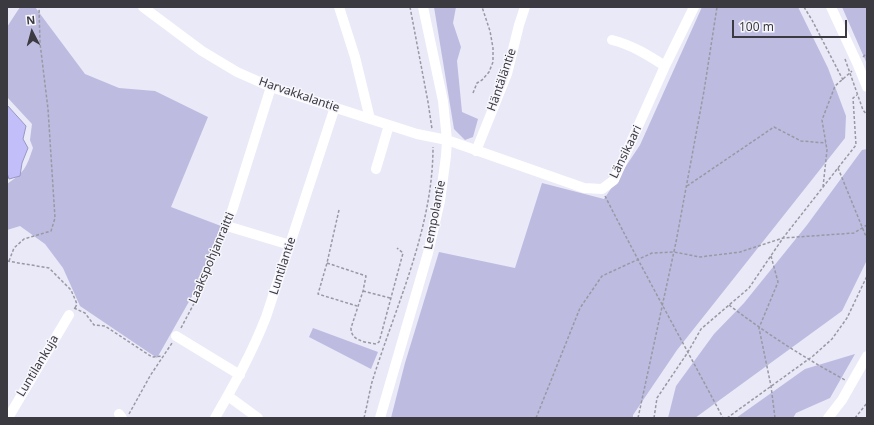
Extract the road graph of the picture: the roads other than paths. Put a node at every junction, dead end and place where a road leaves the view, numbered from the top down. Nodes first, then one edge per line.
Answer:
1 (143, 7) edge
2 (339, 7) edge
3 (423, 7) edge
4 (525, 7) edge
5 (694, 7) edge
6 (831, 7) edge
7 (612, 40) dead end
8 (665, 66) junction
9 (271, 87) junction
10 (867, 87) edge
11 (335, 107) junction
12 (370, 119) junction
13 (389, 125) junction
14 (447, 140) junction
15 (476, 151) junction
16 (376, 169) dead end
17 (232, 211) dead end
18 (227, 226) road end
19 (290, 245) junction
20 (72, 312) road end
21 (176, 336) road end
22 (867, 356) edge
23 (240, 375) junction
24 (228, 396) junction
25 (8, 418) edge
26 (214, 418) edge
27 (258, 418) edge
28 (380, 418) edge
29 (828, 418) edge

1 - 9 street, Harvakkalantie
2 - 12 street
3 - 14 street, Lempolantie
4 - 15 street, Häntäläntie
5 - 8 street, Länsikaari
6 - 10 street
7 - 8 street
8 - 15 street, Länsikaari
9 - 11 street, Harvakkalantie
9 - 17 street, Laakspohjanraitti
11 - 12 street, Harvakkalantie
11 - 19 street, Luntilantie
12 - 13 street, Harvakkalantie
13 - 14 street, Harvakkalantie
13 - 16 street
14 - 15 street, Länsikaari
14 - 28 street, Lempolantie
18 - 19 street
19 - 23 street, Luntilantie
20 - 25 street, Luntilankuja
21 - 23 street
22 - 29 street
23 - 24 street, Luntilantie
24 - 26 street, Luntilantie
24 - 27 street

